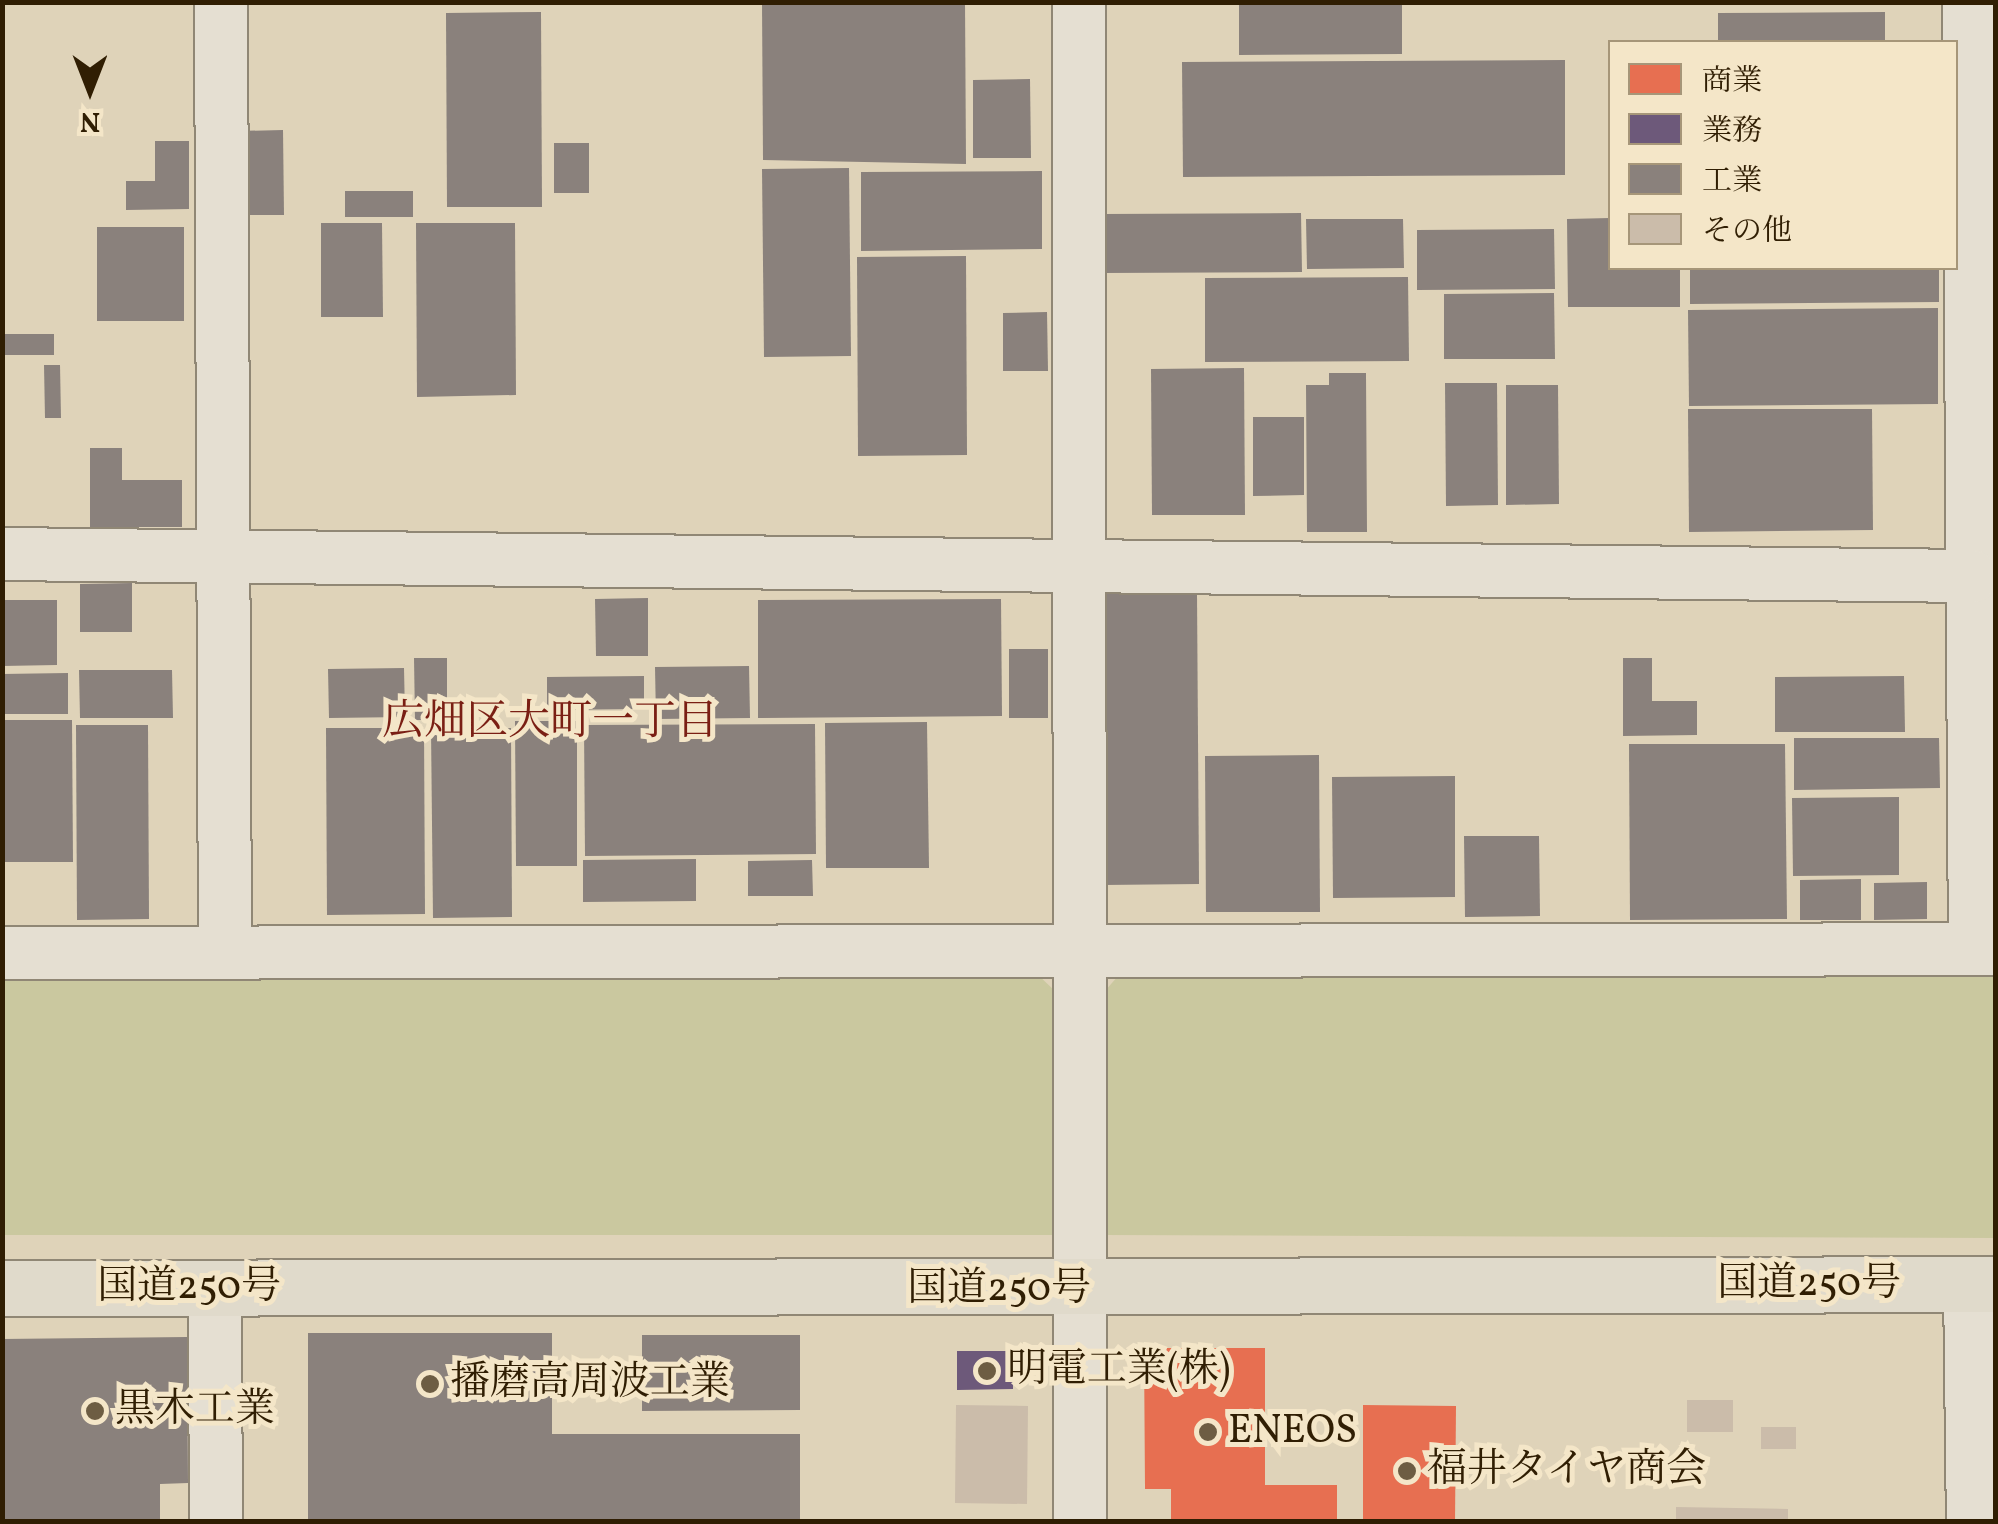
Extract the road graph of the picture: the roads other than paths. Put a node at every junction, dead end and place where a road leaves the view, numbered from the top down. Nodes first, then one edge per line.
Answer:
1 (221, 2) edge
2 (1079, 2) edge
3 (1969, 2) edge
4 (223, 553) junction
5 (2, 554) edge
6 (1079, 561) junction
7 (1972, 576) junction
8 (1985, 949) edge
9 (2, 953) edge
10 (225, 953) junction
11 (1081, 954) junction
12 (1983, 1284) edge
13 (2, 1288) edge
14 (215, 1288) junction
15 (1082, 1290) junction
16 (216, 1522) edge
17 (1080, 1522) edge
18 (1974, 1522) edge

1 - 4 street
2 - 6 street
3 - 7 street
4 - 5 street
4 - 6 street
4 - 10 street
6 - 7 street
6 - 11 street
7 - 8 street
8 - 11 street
9 - 10 street
10 - 11 street
11 - 15 street
12 - 15 highway, 国道250号
12 - 18 street
13 - 14 highway, 国道250号
14 - 15 highway, 国道250号
14 - 16 street
15 - 17 street

